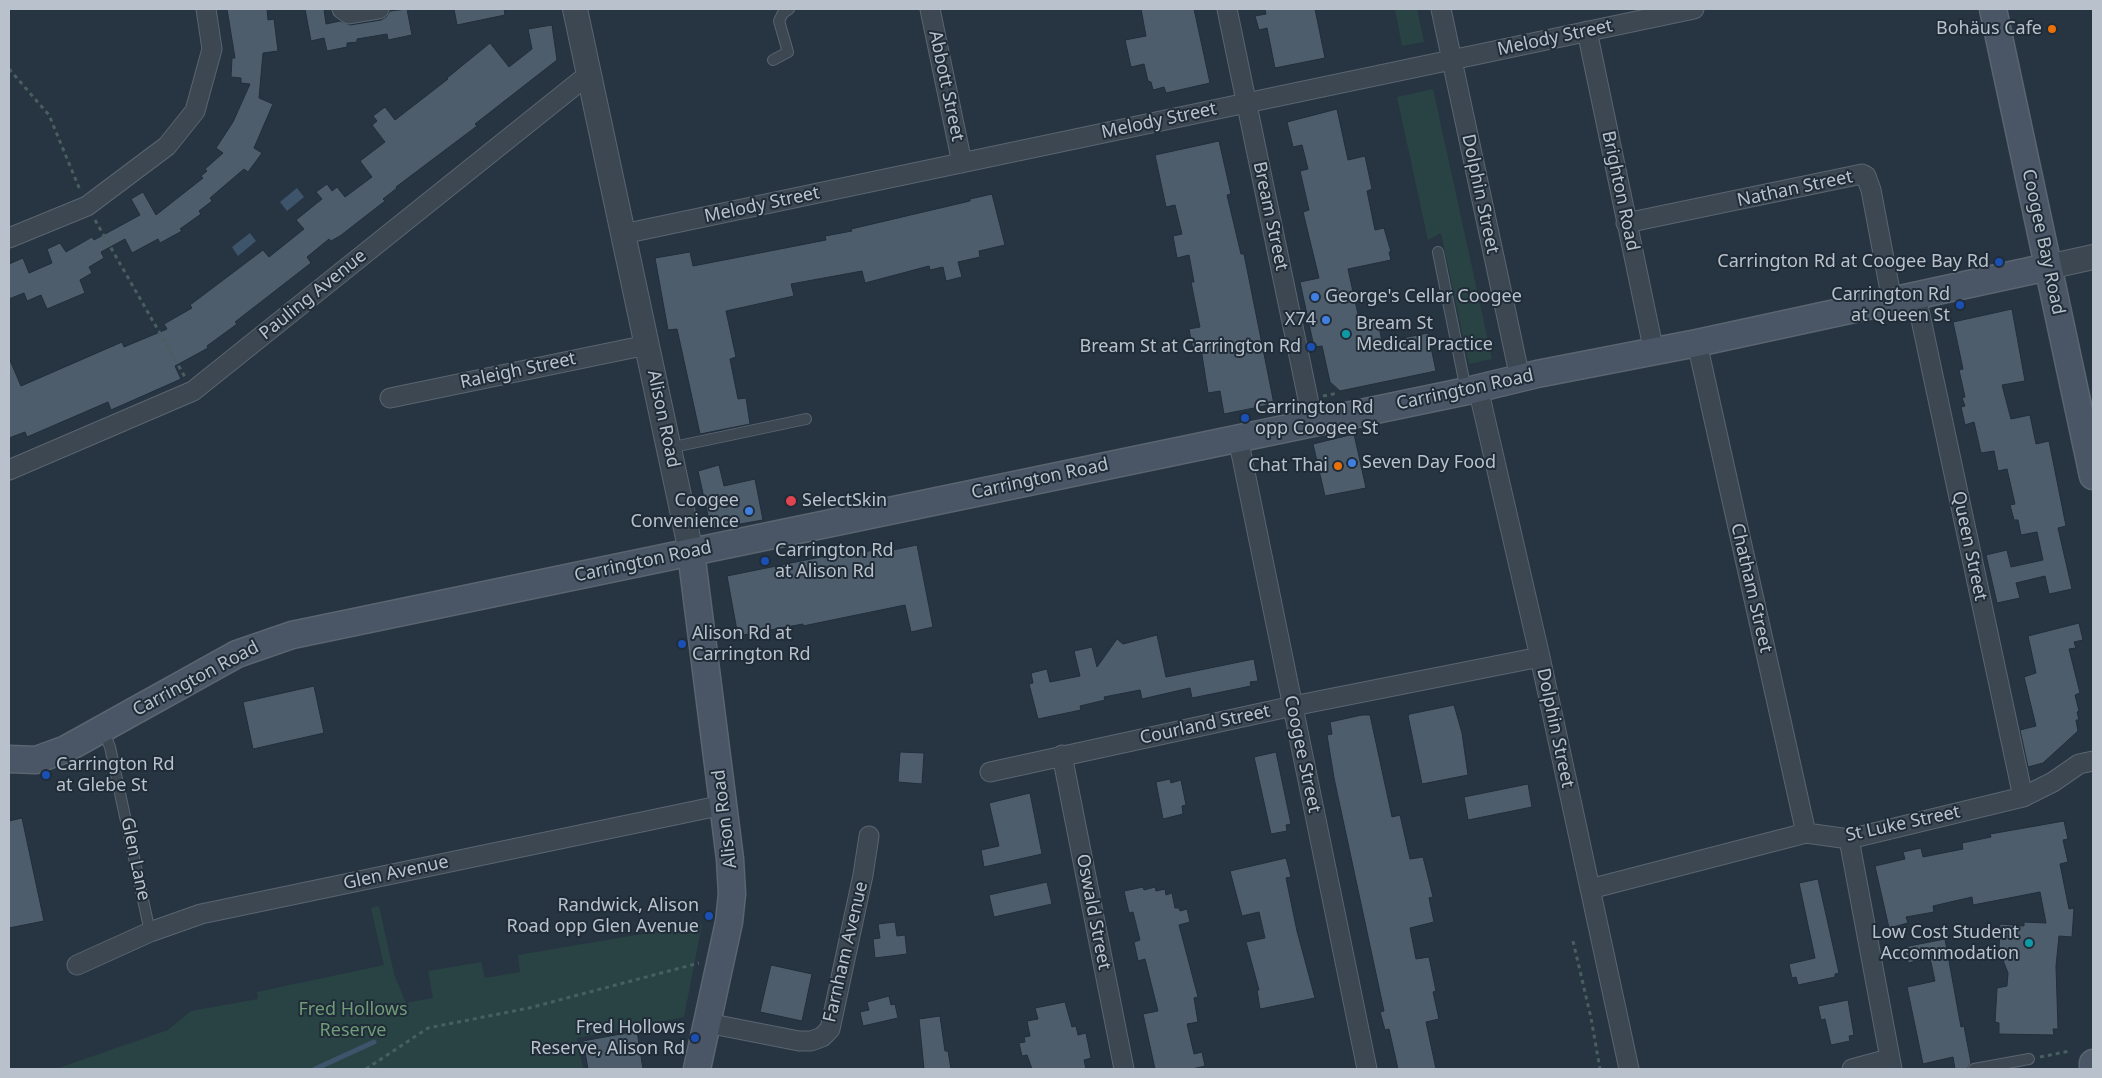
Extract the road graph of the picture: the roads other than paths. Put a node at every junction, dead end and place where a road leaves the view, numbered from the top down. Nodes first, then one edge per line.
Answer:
1 (206, 9) edge
2 (342, 9) edge
3 (379, 9) edge
4 (575, 9) edge
5 (789, 9) edge
6 (930, 9) edge
7 (1227, 9) edge
8 (1441, 9) edge
9 (1694, 9) edge
10 (1993, 9) edge
11 (1588, 31) junction
12 (772, 60) dead end
13 (1452, 60) junction
14 (589, 74) junction
15 (1247, 103) junction
16 (962, 163) junction
17 (1626, 224) junction
18 (623, 234) junction
19 (9, 238) edge
20 (1438, 252) dead end
21 (2093, 257) edge
22 (2048, 268) junction
23 (1904, 299) junction
24 (1697, 343) junction
25 (647, 345) junction
26 (1654, 352) junction
27 (1520, 378) junction
28 (1472, 389) junction
29 (390, 398) dead end
30 (806, 419) dead end
31 (1313, 423) junction
32 (1238, 438) junction
33 (669, 448) junction
34 (9, 470) edge
35 (2093, 476) edge
36 (691, 552) junction
37 (1540, 657) junction
38 (1293, 706) junction
39 (102, 729) junction
40 (1062, 755) junction
41 (9, 759) edge
42 (2093, 761) edge
43 (990, 772) dead end
44 (2023, 796) junction
45 (723, 805) junction
46 (1806, 833) junction
47 (869, 836) dead end
48 (1849, 839) junction
49 (1590, 889) junction
50 (150, 932) junction
51 (77, 965) dead end
52 (707, 1023) junction
53 (2029, 1058) road end
54 (2093, 1063) edge
55 (1891, 1064) edge
56 (697, 1069) edge
57 (1124, 1069) edge
58 (1367, 1069) edge
59 (1629, 1069) edge
60 (1852, 1069) edge
61 (1974, 1069) edge
62 (2093, 1069) edge

1 - 19 street
2 - 3 street
4 - 14 street, Alison Road
5 - 12 lane
6 - 16 street, Abbott Street
7 - 15 street, Bream Street
8 - 13 street, Dolphin Street
9 - 11 street, Melody Street
10 - 22 main road, Coogee Bay Road
11 - 13 street, Melody Street
11 - 17 street, Brighton Road
13 - 15 street, Melody Street
13 - 27 street, Dolphin Street
14 - 18 street, Alison Road
14 - 34 street, Pauling Avenue
15 - 16 street, Melody Street
15 - 31 street, Bream Street
16 - 18 street, Melody Street
17 - 23 street, Nathan Street
17 - 26 street, Brighton Road
18 - 25 street, Alison Road
20 - 28 lane
21 - 22 street, Carrington Road
22 - 23 main road, Carrington Road
22 - 35 main road, Coogee Bay Road
23 - 24 main road, Carrington Road
23 - 44 street, Queen Street
24 - 26 main road, Carrington Road
24 - 46 street, Chatham Street
25 - 29 street, Raleigh Street
25 - 33 street, Alison Road
26 - 27 main road, Carrington Road
27 - 28 main road, Carrington Road
28 - 31 main road, Carrington Road
28 - 37 street, Dolphin Street
30 - 33 lane
31 - 32 main road, Carrington Road
32 - 36 main road, Carrington Road
32 - 38 street, Coogee Street
33 - 36 street, Alison Road
36 - 39 main road, Carrington Road
36 - 45 main road, Alison Road
37 - 38 street, Courland Street
37 - 49 street, Dolphin Street
38 - 40 street, Courland Street
38 - 58 street, Coogee Street
39 - 41 main road, Carrington Road
39 - 50 lane, Glen Lane
40 - 43 street, Courland Street
40 - 57 street, Oswald Street
42 - 44 street, St Luke Street
44 - 48 street, St Luke Street
45 - 50 street, Glen Avenue
45 - 52 main road, Alison Road
46 - 48 street, St Luke Street
46 - 49 street, St Luke Street
47 - 52 street, Farnham Avenue
48 - 55 street
49 - 59 street, Dolphin Street
50 - 51 street, Glen Avenue
52 - 56 main road, Alison Road
53 - 61 lane
54 - 62 main road
55 - 60 street

